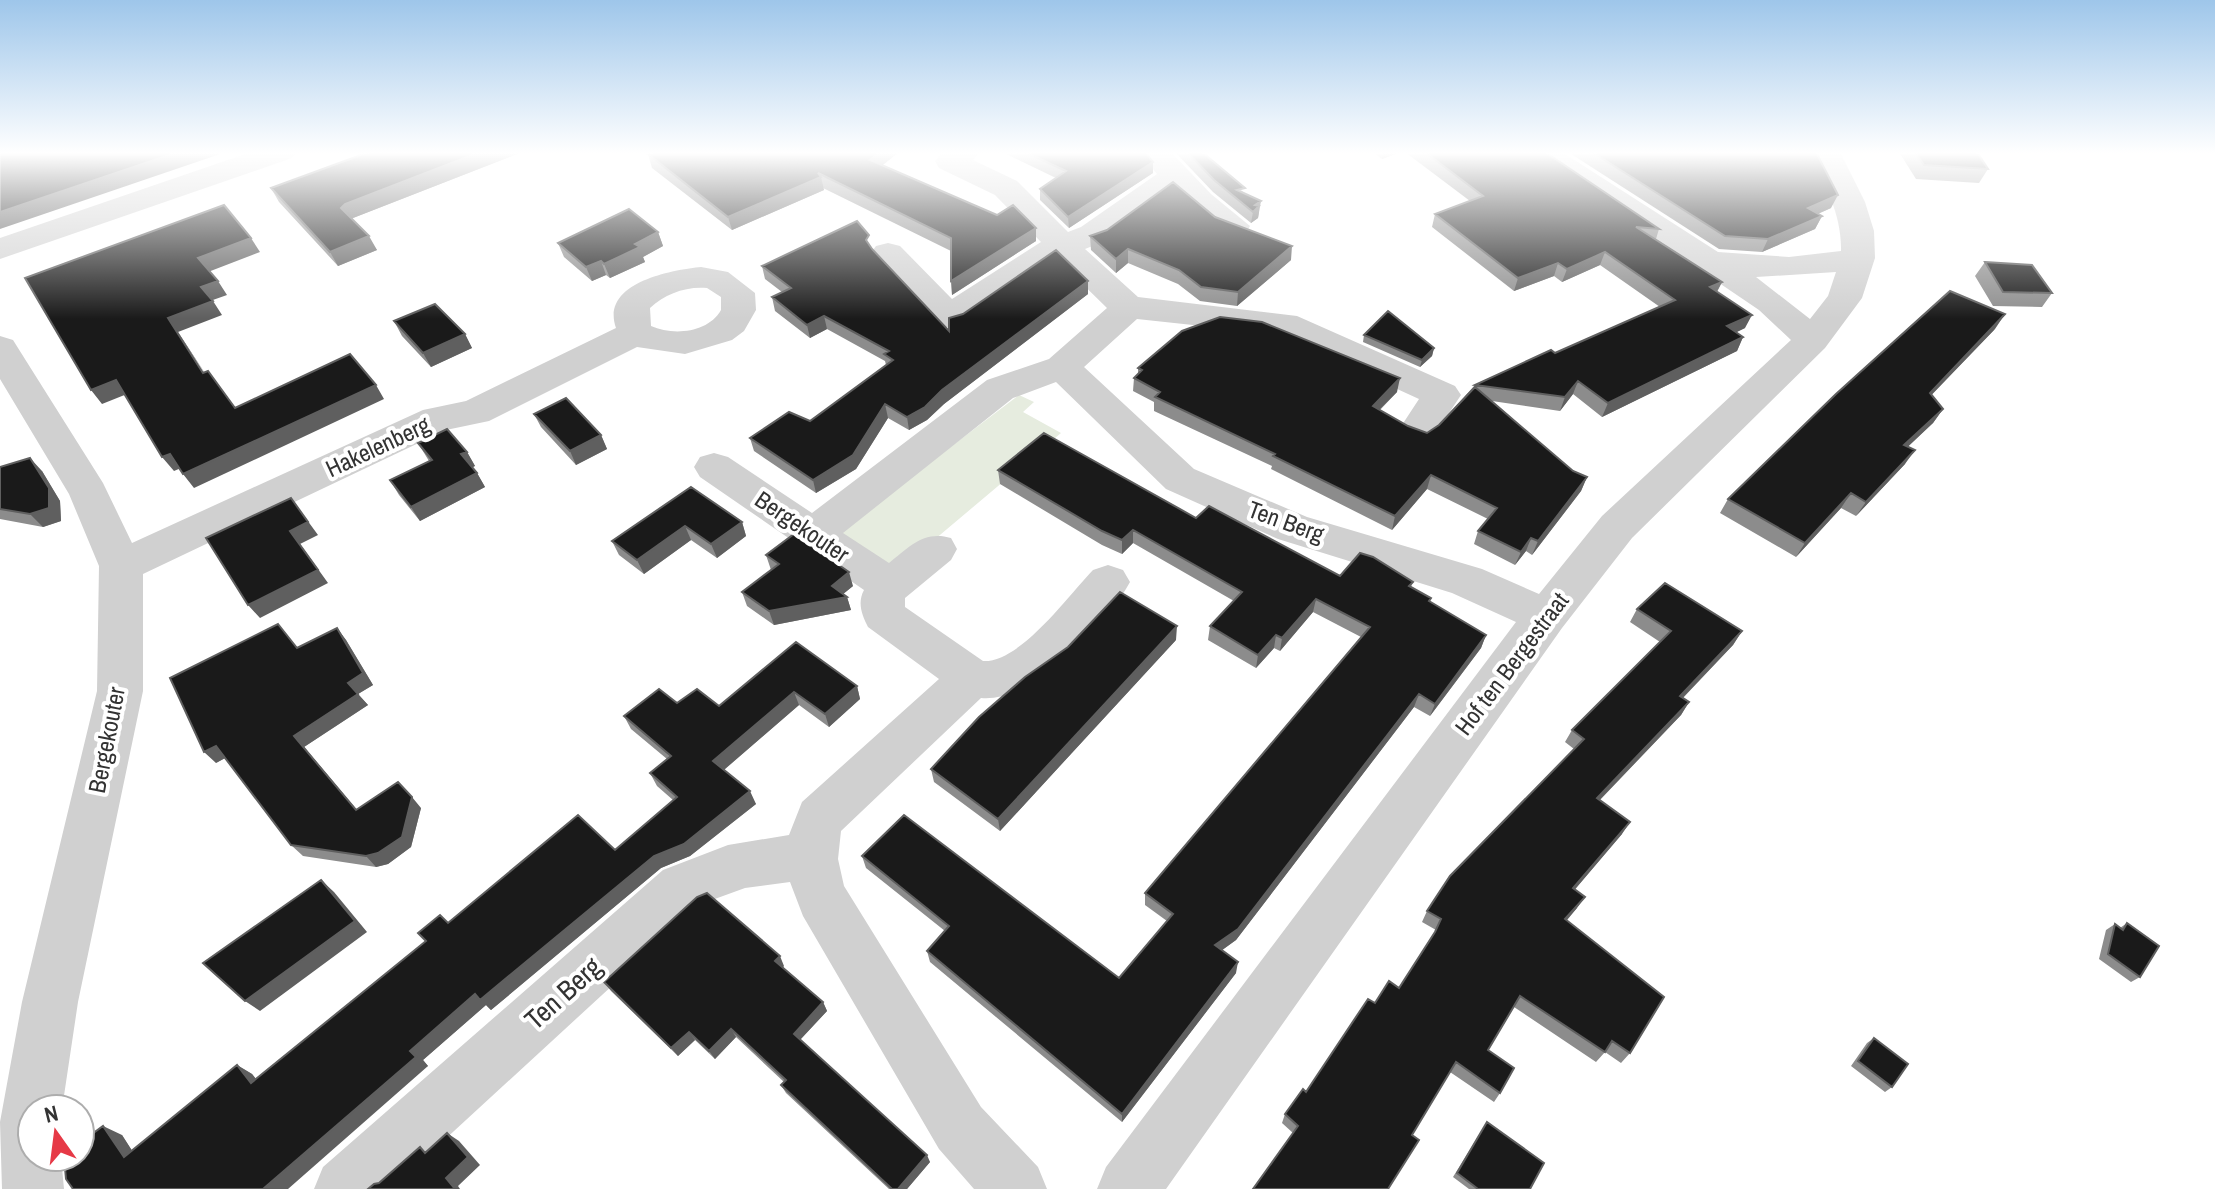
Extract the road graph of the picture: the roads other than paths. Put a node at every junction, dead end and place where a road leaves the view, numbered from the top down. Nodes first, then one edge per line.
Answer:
1 (120, 207) edge
2 (1024, 207) edge
3 (1120, 207) edge
4 (1213, 207) edge
5 (1628, 207) edge
6 (1851, 207) edge
7 (1234, 226) edge
8 (1060, 245) junction
9 (0, 249) edge
10 (888, 253) dead end
11 (1858, 258) junction
12 (1711, 261) junction
13 (1129, 307) junction
14 (636, 333) dead end
15 (1812, 340) junction
16 (0, 348) edge
17 (1062, 367) junction
18 (1419, 428) edge
19 (714, 467) dead end
20 (812, 535) junction
21 (936, 549) dead end
22 (121, 566) junction
23 (1108, 582) dead end
24 (890, 586) junction
25 (1546, 616) junction
26 (972, 678) junction
27 (811, 858) junction
28 (35, 1093) edge
29 (345, 1189) edge
30 (1016, 1189) edge
31 (1128, 1189) edge

1 - 9 street
2 - 8 street
3 - 8 street
4 - 7 street
5 - 12 street
6 - 11 street, Hof ten Bergestraat
8 - 10 street
8 - 13 street
11 - 12 street
11 - 15 street, Hof ten Bergestraat
12 - 15 street
13 - 17 street
13 - 18 street
14 - 22 street, Hakelenberg
15 - 25 street, Hof ten Bergestraat
16 - 22 street, Bergekouter
17 - 20 street
17 - 25 street, Ten Berg
19 - 20 street, Bergekouter
20 - 24 street, Bergekouter
21 - 24 street
22 - 28 street, Bergekouter
23 - 26 street
24 - 26 street
25 - 31 street, Hof ten Bergestraat
26 - 27 street
27 - 29 street, Ten Berg
27 - 30 street

